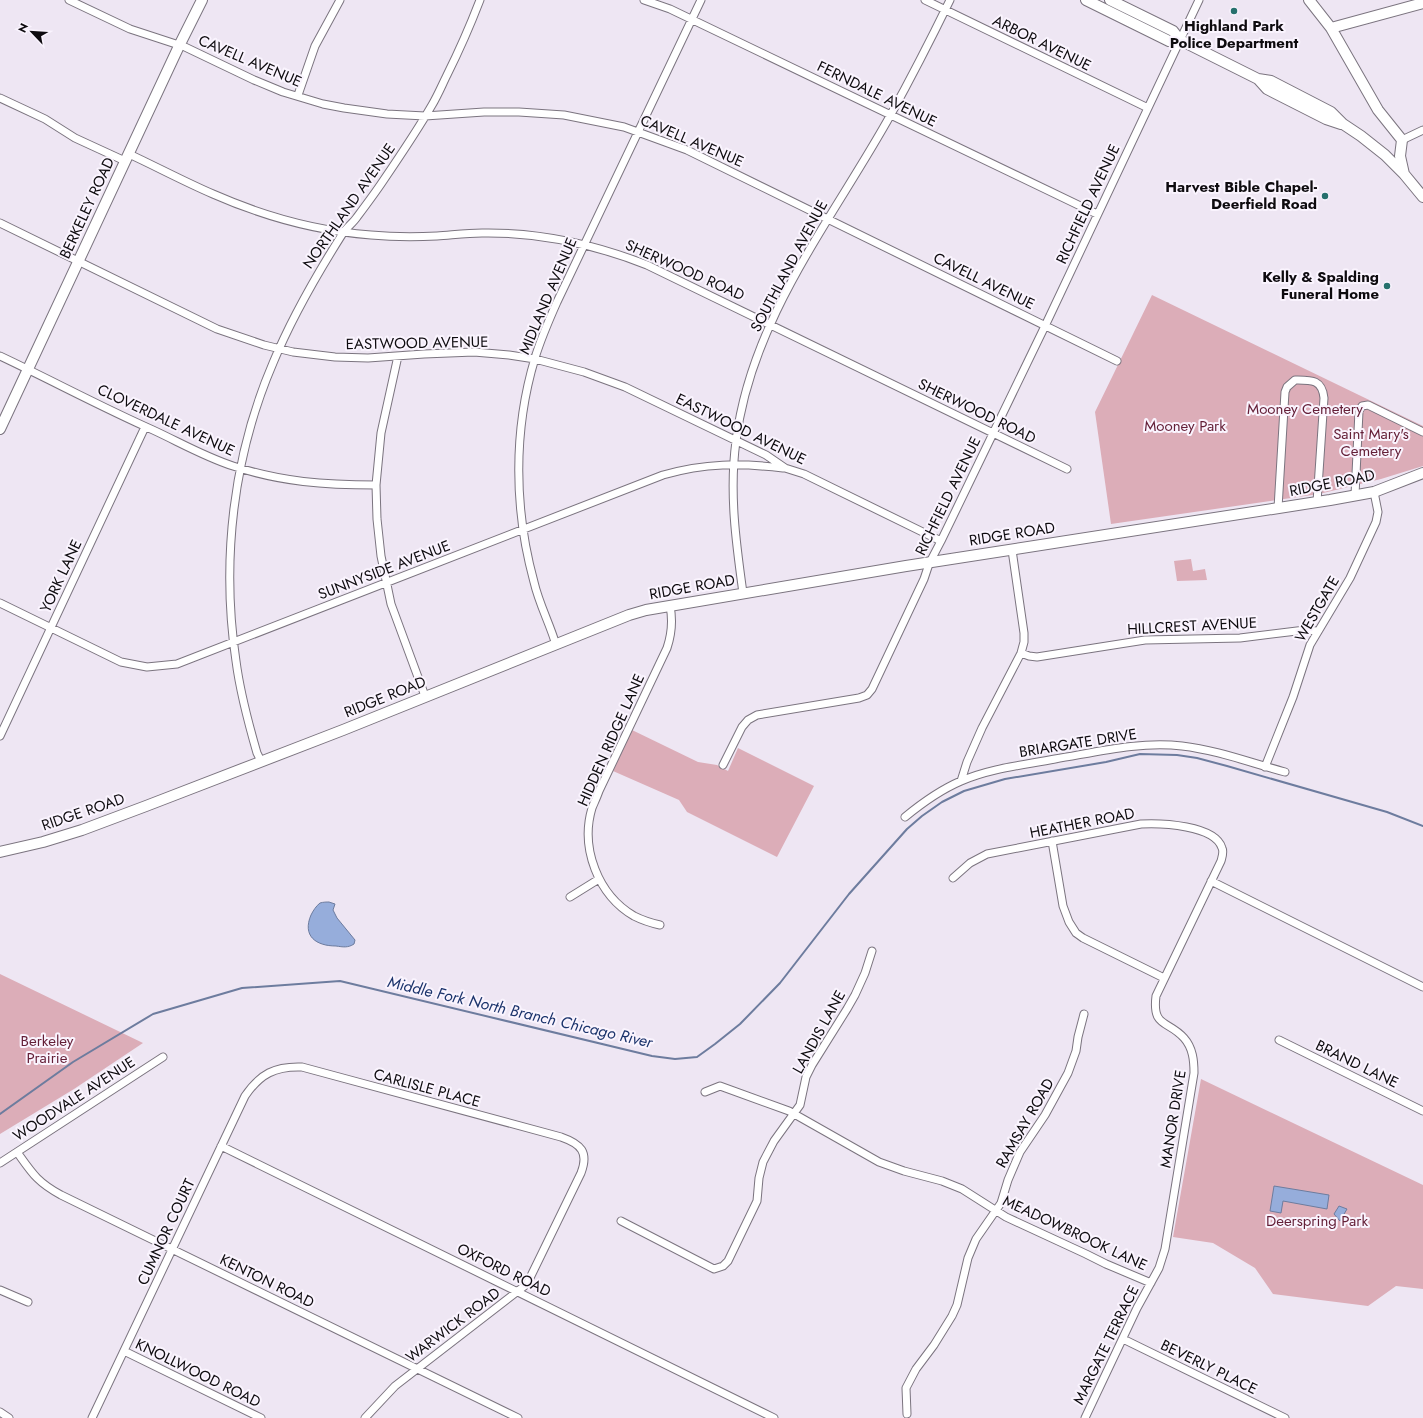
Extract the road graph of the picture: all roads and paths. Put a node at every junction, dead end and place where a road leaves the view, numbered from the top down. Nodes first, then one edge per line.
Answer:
1 (69, 0) edge
2 (202, 0) edge
3 (340, 0) edge
4 (480, 0) edge
5 (644, 0) edge
6 (701, 0) edge
7 (925, 0) edge
8 (950, 0) edge
9 (1086, 0) edge
10 (1110, 0) edge
11 (1199, 0) edge
12 (1309, 0) edge
13 (1423, 3) edge
14 (945, 10) junction
15 (692, 19) junction
16 (1331, 28) junction
17 (1180, 40) junction
18 (179, 46) junction
19 (298, 95) junction
20 (0, 98) edge
21 (1148, 108) junction
22 (424, 116) junction
23 (890, 116) junction
24 (1423, 130) edge
25 (638, 131) junction
26 (1402, 140) junction
27 (127, 157) junction
28 (1404, 174) junction
29 (1423, 197) edge
30 (1097, 214) junction
31 (827, 219) junction
32 (0, 223) edge
33 (344, 232) junction
34 (584, 244) junction
35 (78, 261) junction
36 (770, 324) junction
37 (1045, 326) junction
38 (279, 348) junction
39 (0, 356) edge
40 (398, 356) junction
41 (535, 359) junction
42 (1117, 361) dead end
43 (28, 369) junction
44 (145, 427) junction
45 (0, 429) edge
46 (1423, 432) edge
47 (992, 433) junction
48 (736, 441) junction
49 (734, 465) junction
50 (241, 468) junction
51 (785, 468) junction
52 (1067, 470) dead end
53 (1423, 473) edge
54 (376, 486) junction
55 (1374, 492) junction
56 (1355, 495) junction
57 (1317, 502) junction
58 (1278, 508) junction
59 (522, 530) junction
60 (941, 541) junction
61 (1012, 550) junction
62 (929, 564) junction
63 (386, 582) junction
64 (743, 593) junction
65 (0, 603) edge
66 (670, 606) junction
67 (51, 628) junction
68 (1318, 631) junction
69 (234, 643) junction
70 (556, 645) junction
71 (1021, 653) junction
72 (425, 696) junction
73 (0, 736) edge
74 (261, 761) junction
75 (724, 765) dead end
76 (1265, 767) junction
77 (1285, 772) dead end
78 (961, 781) junction
79 (904, 817) dead end
80 (1052, 841) junction
81 (1220, 843) joint
82 (0, 852) edge
83 (953, 878) dead end
84 (599, 879) junction
85 (1211, 882) junction
86 (570, 897) dead end
87 (660, 925) dead end
88 (872, 951) dead end
89 (1164, 978) junction
90 (1423, 987) edge
91 (1084, 1014) dead end
92 (1279, 1040) dead end
93 (163, 1056) dead end
94 (278, 1069) joint
95 (705, 1092) dead end
96 (1423, 1111) edge
97 (795, 1113) junction
98 (570, 1140) joint
99 (221, 1146) junction
100 (17, 1152) junction
101 (0, 1163) edge
102 (995, 1211) junction
103 (621, 1221) dead end
104 (172, 1249) junction
105 (1151, 1283) junction
106 (0, 1290) edge
107 (518, 1291) junction
108 (28, 1302) dead end
109 (1123, 1339) junction
110 (124, 1351) junction
111 (416, 1368) junction
112 (0, 1412) edge
113 (907, 1414) dead end
114 (9, 1418) edge
115 (92, 1418) edge
116 (261, 1418) edge
117 (365, 1418) edge
118 (518, 1418) edge
119 (774, 1418) edge
120 (1085, 1418) edge
121 (1285, 1418) edge

1 - 18 street, CAVELL AVENUE
2 - 18 street, BERKELEY ROAD
3 - 19 street
4 - 22 street, NORTHLAND AVENUE
5 - 15 street, FERNDALE AVENUE
6 - 15 street, MIDLAND AVENUE
7 - 14 street, ARBOR AVENUE
8 - 14 street, SOUTHLAND AVENUE
9 - 17 street
10 - 17 street
11 - 17 street, RICHFIELD AVENUE
12 - 16 street
13 - 16 street
14 - 21 street, ARBOR AVENUE
14 - 23 street, SOUTHLAND AVENUE
15 - 23 street, FERNDALE AVENUE
15 - 25 street, MIDLAND AVENUE
16 - 26 street
17 - 21 street, RICHFIELD AVENUE
17 - 28 street
18 - 19 street, CAVELL AVENUE
18 - 27 street, BERKELEY ROAD
19 - 22 street, CAVELL AVENUE
20 - 27 street, SHERWOOD ROAD
21 - 30 street, RICHFIELD AVENUE
22 - 25 street, CAVELL AVENUE
22 - 33 street, NORTHLAND AVENUE
23 - 30 street, FERNDALE AVENUE
23 - 31 street, SOUTHLAND AVENUE
24 - 26 street
25 - 31 street, CAVELL AVENUE
25 - 34 street, MIDLAND AVENUE
26 - 28 street
27 - 33 street, SHERWOOD ROAD
27 - 35 street, BERKELEY ROAD
28 - 29 street
30 - 37 street, RICHFIELD AVENUE
31 - 36 street, SOUTHLAND AVENUE
31 - 37 street, CAVELL AVENUE
32 - 35 street, EASTWOOD AVENUE
33 - 34 street, SHERWOOD ROAD
33 - 38 street, NORTHLAND AVENUE
34 - 36 street, SHERWOOD ROAD
34 - 41 street, MIDLAND AVENUE
35 - 38 street, EASTWOOD AVENUE
35 - 43 street, BERKELEY ROAD
36 - 47 street, SHERWOOD ROAD
36 - 48 street, SOUTHLAND AVENUE
37 - 42 street, CAVELL AVENUE
37 - 47 street, RICHFIELD AVENUE
38 - 40 street, EASTWOOD AVENUE
38 - 50 street, NORTHLAND AVENUE
39 - 43 street, CLOVERDALE AVENUE
40 - 41 street, EASTWOOD AVENUE
40 - 54 street
41 - 48 street, EASTWOOD AVENUE
41 - 59 street, MIDLAND AVENUE
43 - 44 street, CLOVERDALE AVENUE
43 - 45 street, BERKELEY ROAD
44 - 50 street, CLOVERDALE AVENUE
44 - 67 street, YORK LANE
46 - 56 street
47 - 52 street, SHERWOOD ROAD
47 - 60 street, RICHFIELD AVENUE
48 - 49 street, SOUTHLAND AVENUE
48 - 51 street, EASTWOOD AVENUE
49 - 51 street, SUNNYSIDE AVENUE
49 - 59 street, SUNNYSIDE AVENUE
49 - 64 street, SOUTHLAND AVENUE
50 - 54 street, CLOVERDALE AVENUE
50 - 69 street, NORTHLAND AVENUE
51 - 60 street, EASTWOOD AVENUE
53 - 55 street, RIDGE ROAD
54 - 63 street
55 - 56 street, RIDGE ROAD
55 - 68 street, WESTGATE
56 - 57 street, RIDGE ROAD
57 - 58 street, RIDGE ROAD
57 - 58 street
58 - 61 street, RIDGE ROAD
59 - 63 street, SUNNYSIDE AVENUE
59 - 70 street, MIDLAND AVENUE
60 - 62 street, RICHFIELD AVENUE
61 - 62 street, RIDGE ROAD
61 - 71 street
62 - 64 street, RIDGE ROAD
62 - 75 street, RICHFIELD AVENUE
63 - 69 street, SUNNYSIDE AVENUE
63 - 72 street
64 - 66 street, RIDGE ROAD
65 - 67 street, SUNNYSIDE AVENUE
66 - 70 street, RIDGE ROAD
66 - 84 street, HIDDEN RIDGE LANE
67 - 69 street, SUNNYSIDE AVENUE
67 - 73 street, YORK LANE
68 - 71 street, HILLCREST AVENUE
68 - 76 street, WESTGATE
69 - 74 street, NORTHLAND AVENUE
70 - 72 street, RIDGE ROAD
71 - 78 street
72 - 74 street, RIDGE ROAD
74 - 82 street, RIDGE ROAD
76 - 77 street
76 - 78 street, BRIARGATE DRIVE
78 - 79 street, BRIARGATE DRIVE
80 - 81 street, HEATHER ROAD
80 - 83 street, HEATHER ROAD
80 - 89 street
81 - 85 street, MANOR DRIVE
84 - 86 street
84 - 87 street, HIDDEN RIDGE LANE
85 - 89 street, MANOR DRIVE
85 - 90 street
88 - 97 street, LANDIS LANE
89 - 105 street, MANOR DRIVE
91 - 102 street, RAMSAY ROAD
92 - 96 street, BRAND LANE
93 - 100 street, WOODVALE AVENUE
94 - 98 street, CARLISLE PLACE
94 - 99 street, CUMNOR COURT
95 - 97 street, MEADOWBROOK LANE
97 - 102 street, MEADOWBROOK LANE
97 - 103 street, LANDIS LANE
98 - 107 street, WARWICK ROAD
99 - 104 street, CUMNOR COURT
99 - 107 street, OXFORD ROAD
100 - 101 street, WOODVALE AVENUE
100 - 104 street, KENTON ROAD
102 - 105 street, MEADOWBROOK LANE
102 - 113 street, RAMSAY ROAD
104 - 110 street, CUMNOR COURT
104 - 111 street, KENTON ROAD
105 - 109 street, MARGATE TERRACE
106 - 108 street
107 - 111 street, WARWICK ROAD
107 - 119 street, OXFORD ROAD
109 - 120 street, MARGATE TERRACE
109 - 121 street, BEVERLY PLACE
110 - 115 street, CUMNOR COURT
110 - 116 street, KNOLLWOOD ROAD
111 - 117 street, WARWICK ROAD
111 - 118 street, KENTON ROAD
112 - 114 street

